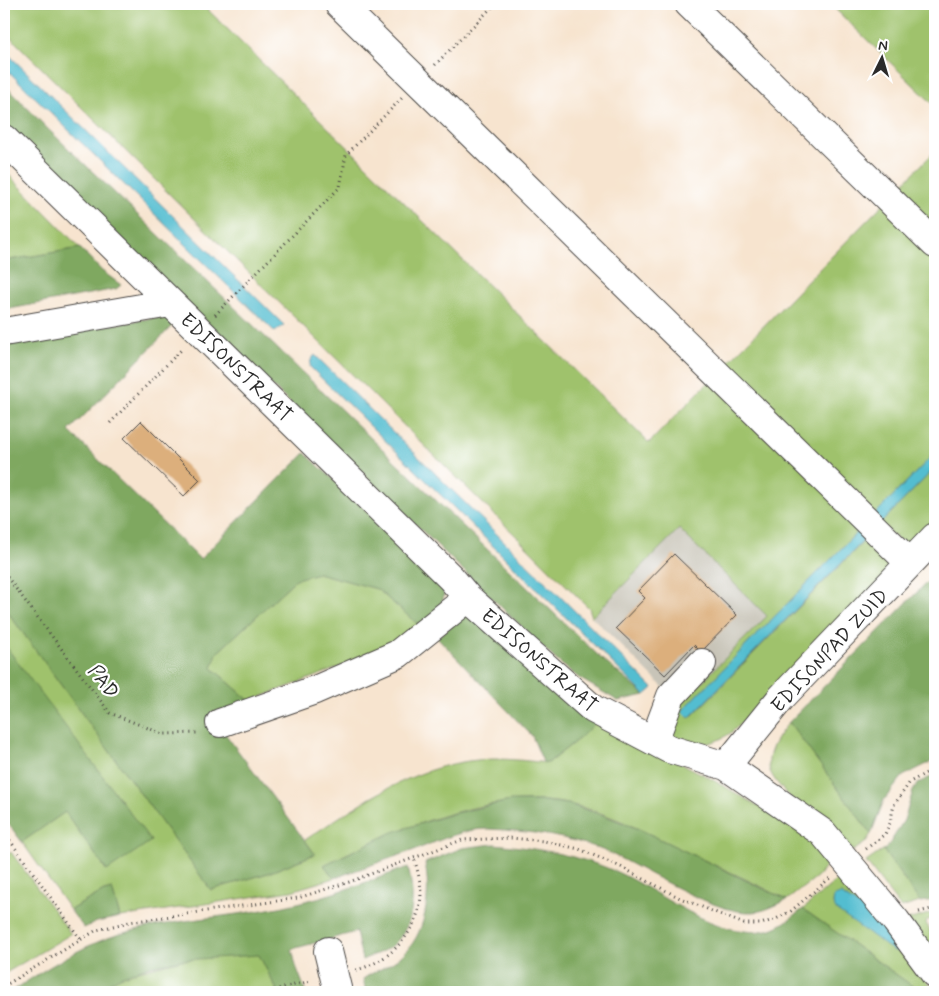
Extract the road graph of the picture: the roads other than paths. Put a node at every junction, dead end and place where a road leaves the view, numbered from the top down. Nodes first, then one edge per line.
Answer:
1 (339, 4) edge
2 (689, 4) edge
3 (4, 139) edge
4 (935, 244) edge
5 (170, 302) junction
6 (4, 332) edge
7 (935, 537) edge
8 (910, 562) junction
9 (468, 598) junction
10 (702, 663) dead end
11 (220, 723) road end
12 (654, 741) junction
13 (726, 766) junction
14 (935, 974) edge

1 - 8 lane
2 - 4 lane
3 - 5 lane, EDISONSTRAAT
5 - 6 lane
5 - 9 lane, EDISONSTRAAT
7 - 8 lane, EDISONPAD ZUID
8 - 13 lane, EDISONPAD ZUID
9 - 11 lane, EDISONSTRAAT
9 - 12 lane, EDISONSTRAAT
10 - 12 lane
12 - 13 lane, EDISONSTRAAT
13 - 14 lane, EDISONSTRAAT

